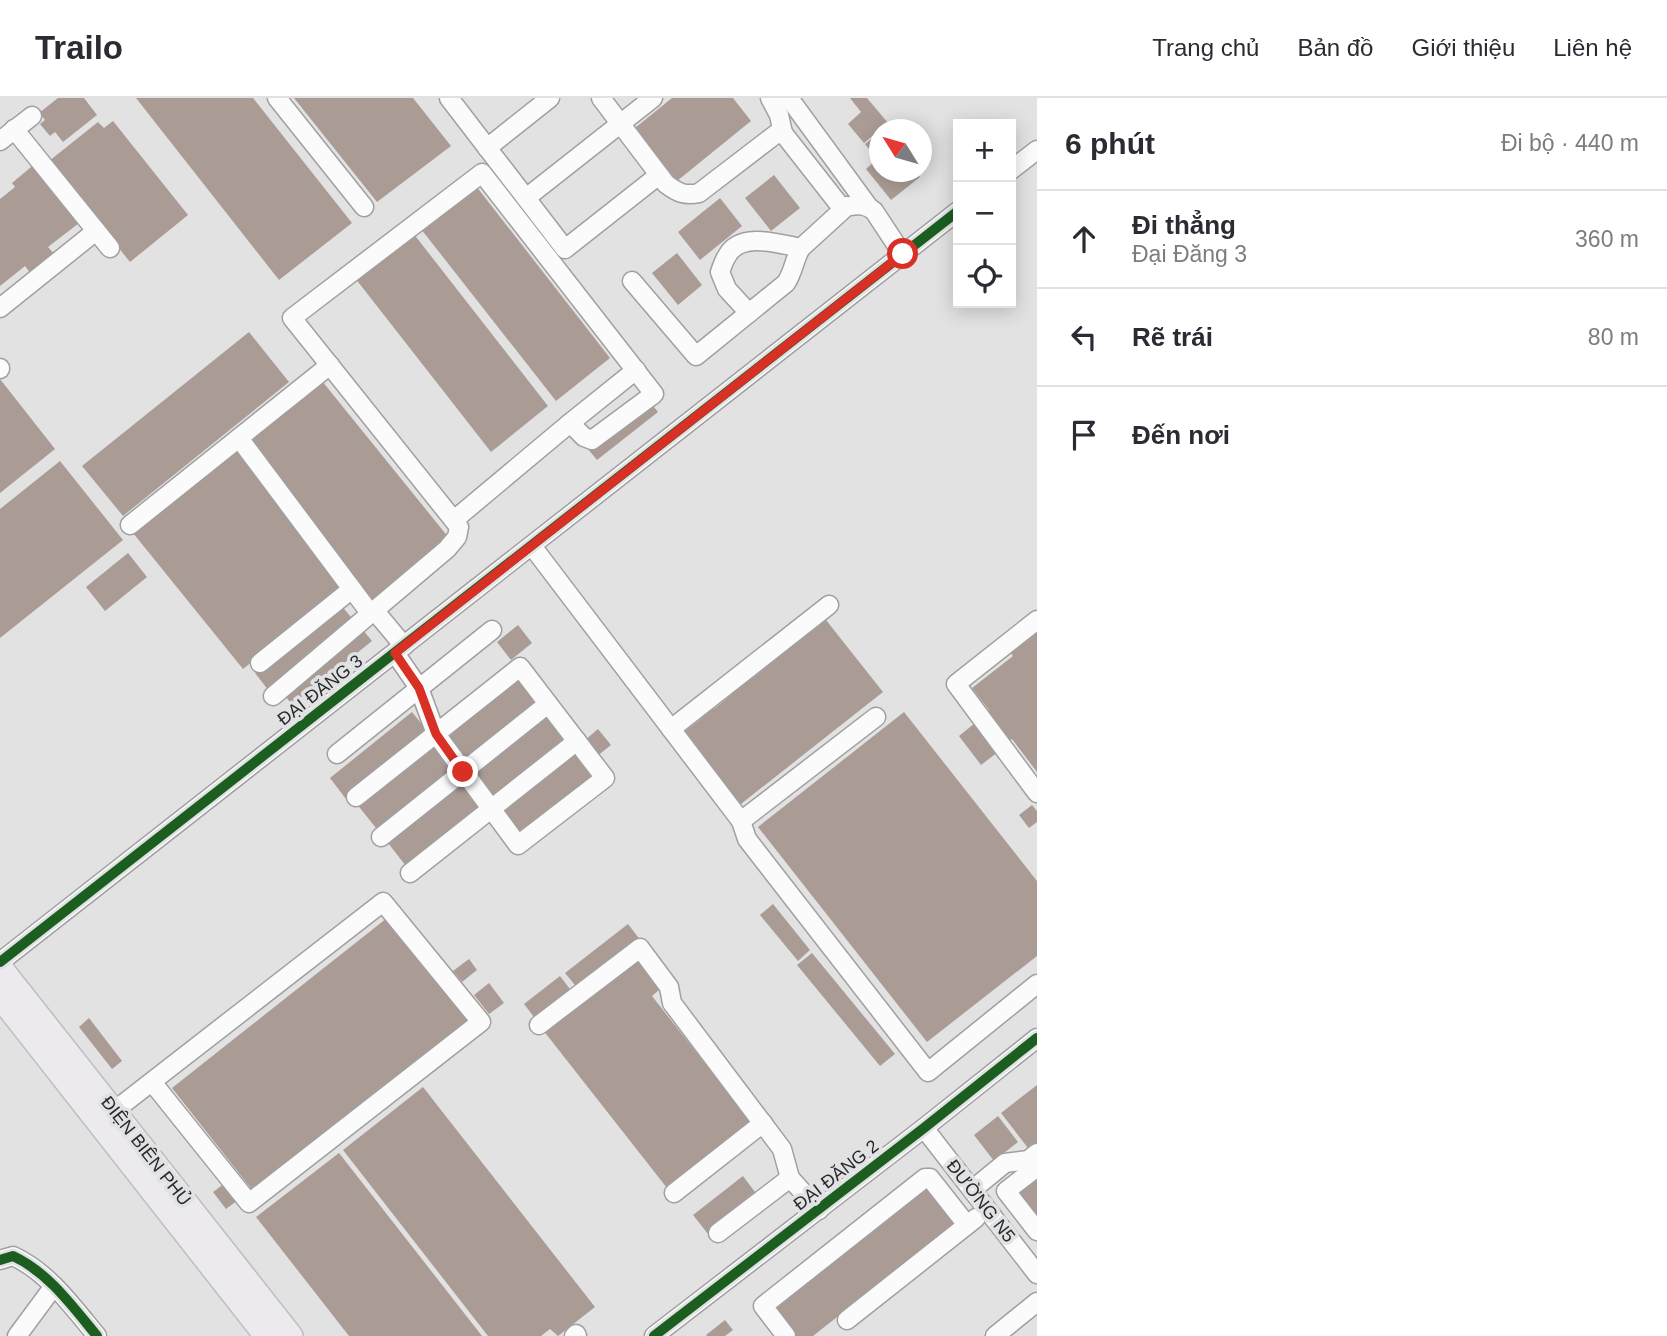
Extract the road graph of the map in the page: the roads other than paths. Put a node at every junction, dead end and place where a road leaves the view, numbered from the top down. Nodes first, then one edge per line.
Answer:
1 (277, 98) edge
2 (449, 98) edge
3 (550, 98) edge
4 (601, 98) edge
5 (653, 98) edge
6 (770, 98) edge
7 (789, 98) edge
8 (32, 116) dead end
9 (621, 124) junction
10 (14, 129) junction
11 (783, 133) junction
12 (0, 141) edge
13 (487, 148) junction
14 (1037, 150) edge
15 (1016, 166) edge
16 (660, 175) junction
17 (526, 198) junction
18 (847, 206) junction
19 (868, 206) junction
20 (364, 207) dead end
21 (953, 215) edge
22 (96, 231) junction
23 (110, 248) dead end
24 (801, 248) junction
25 (903, 254) junction
26 (632, 281) dead end
27 (0, 308) edge
28 (749, 313) junction
29 (330, 365) junction
30 (636, 370) junction
31 (570, 423) junction
32 (239, 438) junction
33 (454, 520) junction
34 (130, 525) dead end
35 (532, 546) junction
36 (352, 589) junction
37 (829, 606) dead end
38 (372, 612) junction
39 (1037, 620) edge
40 (492, 630) dead end
41 (400, 650) junction
42 (260, 663) dead end
43 (419, 688) junction
44 (273, 696) dead end
45 (548, 704) junction
46 (876, 717) dead end
47 (671, 729) junction
48 (436, 734) junction
49 (577, 741) junction
50 (337, 754) dead end
51 (463, 772) junction
52 (1037, 793) edge
53 (356, 797) dead end
54 (491, 809) junction
55 (741, 821) junction
56 (381, 837) dead end
57 (410, 873) dead end
58 (0, 964) edge
59 (1037, 984) edge
60 (0, 997) edge
61 (539, 1025) dead end
62 (1037, 1038) edge
63 (152, 1082) junction
64 (114, 1111) junction
65 (762, 1123) junction
66 (924, 1128) junction
67 (1037, 1153) edge
68 (1037, 1167) edge
69 (790, 1178) junction
70 (972, 1190) junction
71 (674, 1193) dead end
72 (819, 1210) junction
73 (987, 1210) junction
74 (967, 1226) junction
75 (1037, 1231) edge
76 (718, 1233) dead end
77 (1037, 1242) edge
78 (1021, 1255) junction
79 (0, 1260) edge
80 (1037, 1274) edge
81 (54, 1286) junction
82 (1037, 1302) edge
83 (847, 1320) dead end
84 (17, 1336) edge
85 (97, 1336) edge
86 (266, 1336) edge
87 (291, 1336) edge
88 (653, 1336) edge
89 (786, 1336) edge
90 (995, 1336) edge

1 - 20 street
2 - 13 street
3 - 13 street
4 - 9 street
5 - 9 street
6 - 11 street
7 - 19 street
8 - 10 street
9 - 16 street
9 - 17 street
10 - 12 street
10 - 22 street
11 - 16 street
11 - 18 street
13 - 17 street
14 - 15 street
16 - 17 street
18 - 19 street
18 - 24 street
19 - 25 street
21 - 25 street, ĐẠI ĐĂNG 3
22 - 23 street
22 - 27 street
24 - 28 street
24 - 28 street
25 - 35 street, ĐẠI ĐĂNG 3
26 - 28 street
29 - 30 street
29 - 32 street
29 - 33 street
30 - 31 street
30 - 31 street
31 - 33 street
32 - 34 street
32 - 36 street
33 - 38 street
35 - 41 street, ĐẠI ĐĂNG 3
35 - 47 street
36 - 38 street
36 - 42 street
37 - 47 street
38 - 41 street
38 - 44 street
39 - 52 street
40 - 43 street
41 - 43 street
41 - 58 street, ĐẠI ĐĂNG 3
43 - 48 street
43 - 50 street
45 - 48 street
45 - 49 street
45 - 51 street
46 - 55 street
47 - 55 street
48 - 51 street
48 - 53 street
49 - 54 street
49 - 54 street
51 - 54 street
51 - 56 street
54 - 57 street
55 - 59 street
58 - 64 main road, ĐIỆN BIÊN PHỦ
60 - 86 main road, ĐIỆN BIÊN PHỦ
61 - 65 street
62 - 66 street, ĐẠI ĐĂNG 2
63 - 63 street
63 - 64 street
64 - 87 main road, ĐIỆN BIÊN PHỦ
65 - 69 street
65 - 71 street
66 - 70 street, ĐƯỜNG N5
66 - 72 street, ĐẠI ĐĂNG 2
67 - 70 street
68 - 75 street
69 - 72 street
69 - 76 street
70 - 73 street, ĐƯỜNG N5
72 - 88 street, ĐẠI ĐĂNG 2
73 - 74 street
73 - 78 street, ĐƯỜNG N5
74 - 83 street
74 - 89 street
77 - 78 street
78 - 80 street, ĐƯỜNG N5
79 - 81 street
81 - 84 street
81 - 85 street
82 - 90 street

